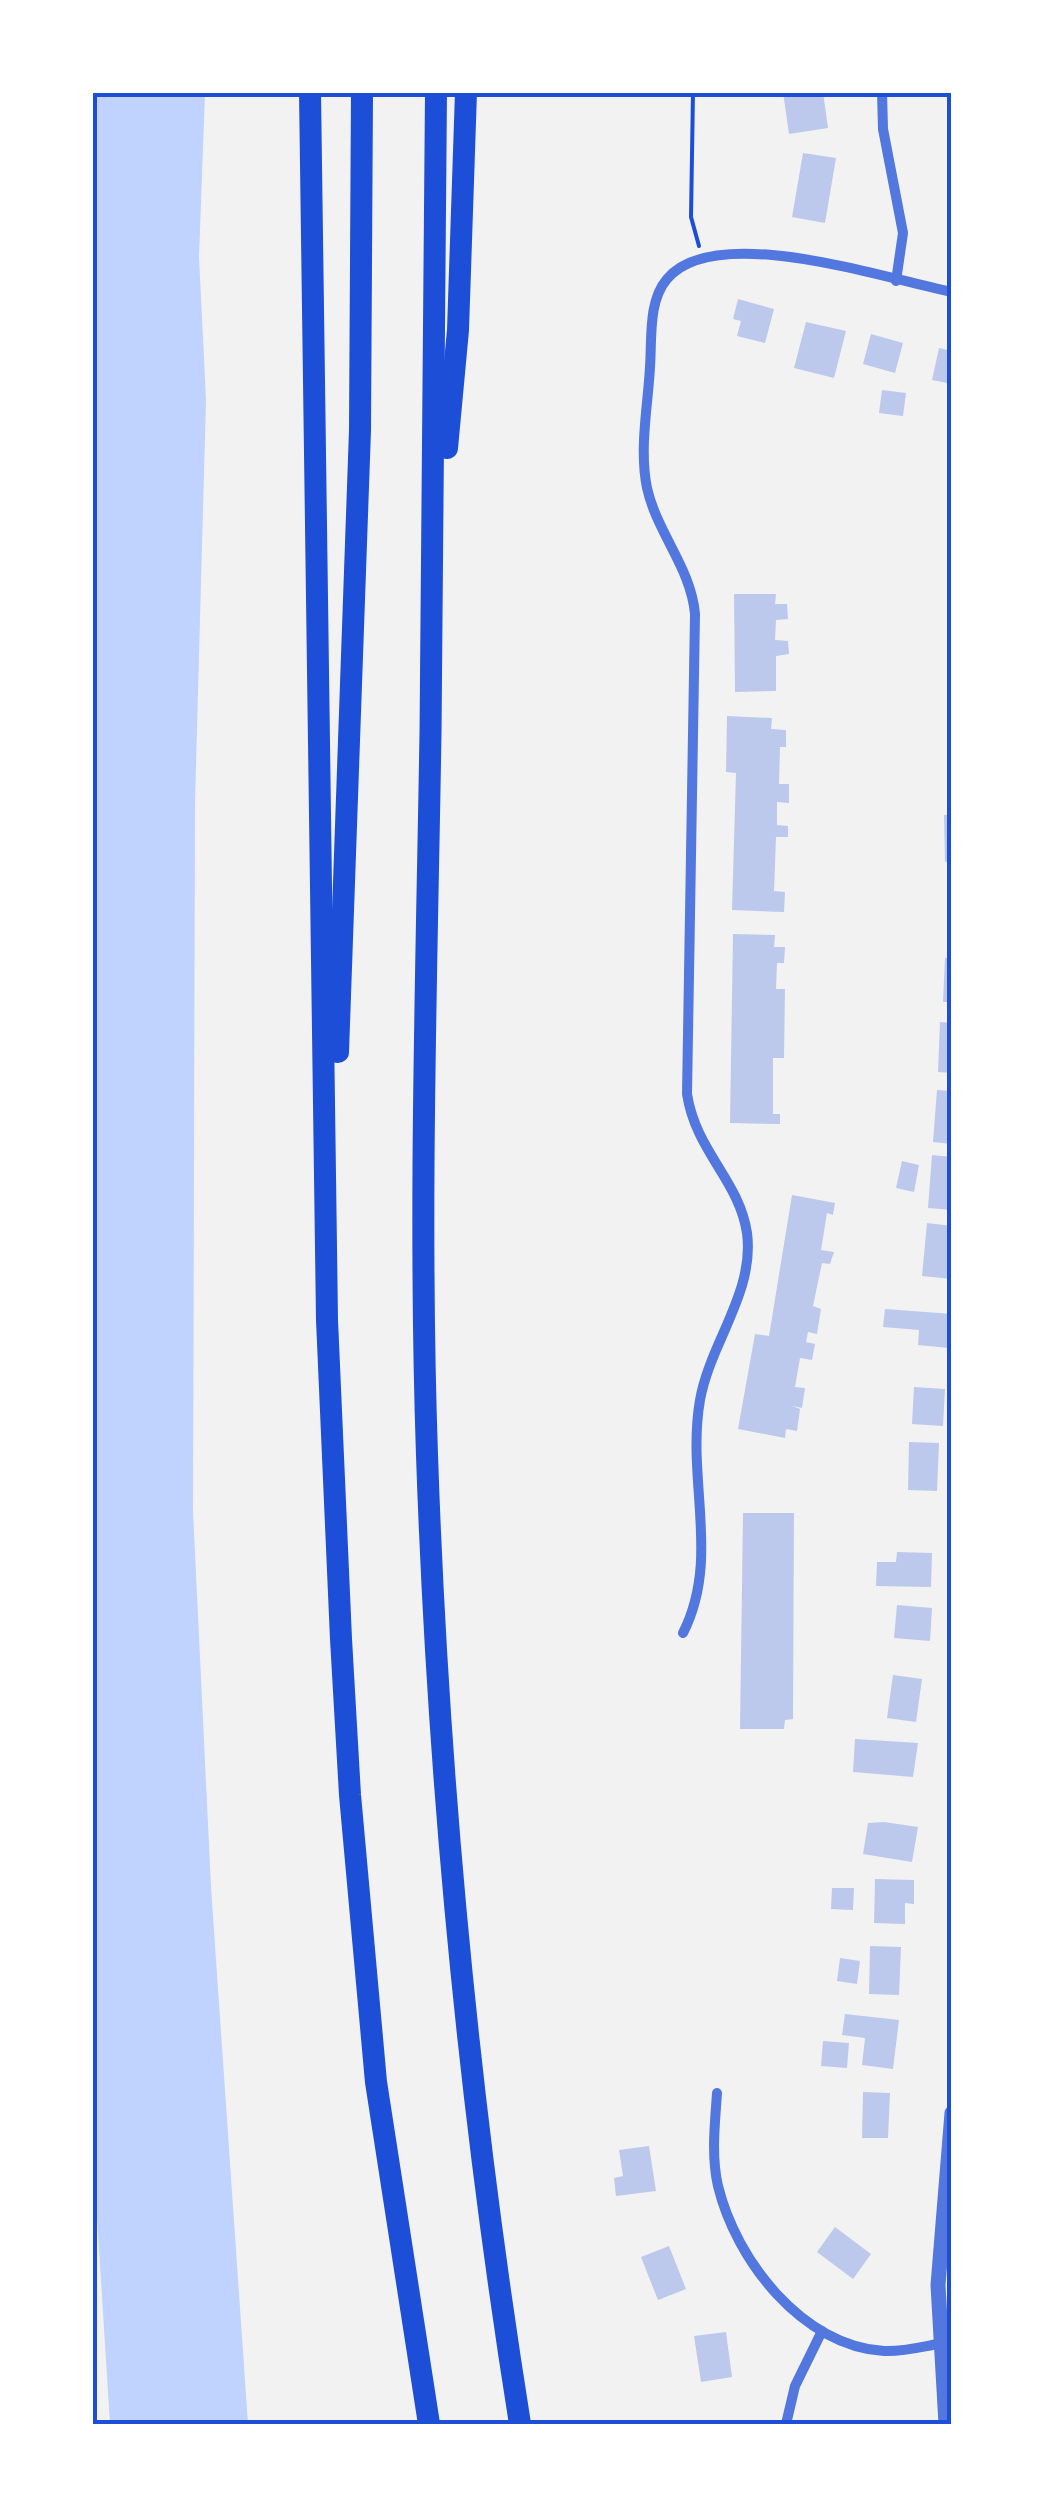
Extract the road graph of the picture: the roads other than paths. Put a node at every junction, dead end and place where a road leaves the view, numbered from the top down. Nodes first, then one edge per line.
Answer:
1 (310, 92) edge
2 (362, 92) edge
3 (436, 92) edge
4 (466, 92) edge
5 (882, 92) edge
6 (896, 281) junction
7 (952, 292) edge
8 (433, 616) junction
9 (328, 1320) junction
10 (683, 1633) dead end
11 (717, 2092) dead end
12 (952, 2112) edge
13 (822, 2331) junction
14 (938, 2344) junction
15 (429, 2424) edge
16 (520, 2424) edge
17 (786, 2424) edge
18 (946, 2424) edge

1 - 9 highway
2 - 9 highway
3 - 8 highway
4 - 8 highway
5 - 6 street
6 - 7 street
6 - 10 street
8 - 16 highway
9 - 15 highway
11 - 13 street
12 - 14 street
13 - 14 street
13 - 17 street
14 - 18 street

